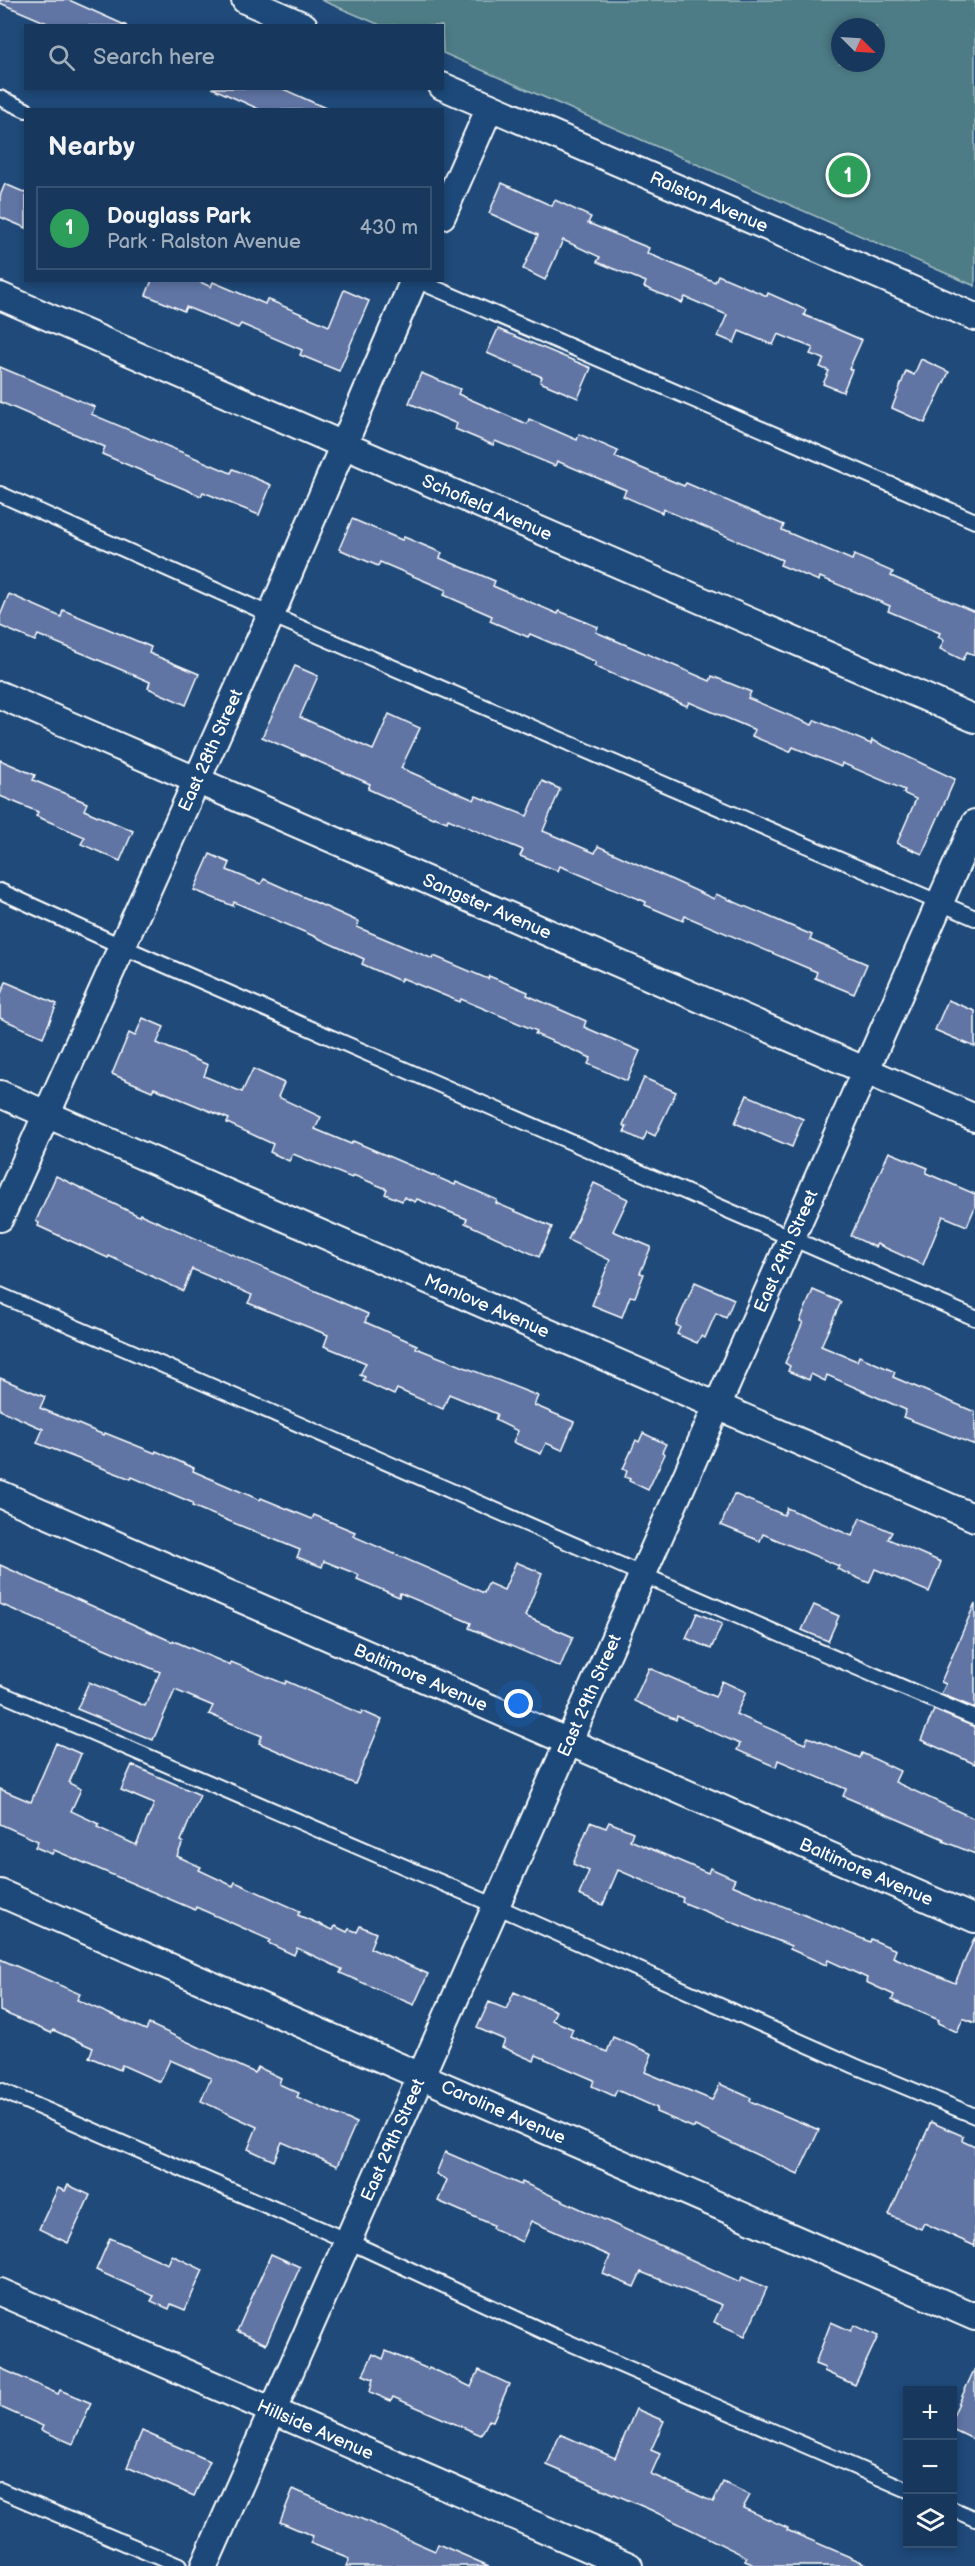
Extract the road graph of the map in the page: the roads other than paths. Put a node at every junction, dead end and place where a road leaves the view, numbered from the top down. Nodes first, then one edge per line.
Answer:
1 (245, 0) edge
2 (299, 24) edge
3 (444, 87) edge
4 (0, 98) edge
5 (490, 107) junction
6 (24, 109) edge
7 (444, 211) edge
8 (414, 282) edge
9 (420, 282) edge
10 (0, 296) edge
11 (975, 317) edge
12 (346, 445) junction
13 (0, 494) edge
14 (975, 521) edge
15 (271, 615) junction
16 (0, 695) edge
17 (975, 719) edge
18 (197, 780) junction
19 (975, 823) edge
20 (0, 891) edge
21 (940, 903) junction
22 (975, 918) edge
23 (121, 946) junction
24 (865, 1071) junction
25 (0, 1094) edge
26 (46, 1114) junction
27 (975, 1118) edge
28 (0, 1218) edge
29 (792, 1238) junction
30 (0, 1295) edge
31 (975, 1318) edge
32 (718, 1406) junction
33 (0, 1494) edge
34 (975, 1518) edge
35 (642, 1575) junction
36 (0, 1693) edge
37 (975, 1718) edge
38 (569, 1740) junction
39 (0, 1893) edge
40 (496, 1906) junction
41 (975, 1919) edge
42 (421, 2076) junction
43 (0, 2090) edge
44 (975, 2116) edge
45 (348, 2241) junction
46 (0, 2292) edge
47 (975, 2317) edge
48 (272, 2411) junction
49 (903, 2488) edge
50 (0, 2490) edge
51 (957, 2511) edge
52 (975, 2519) edge
53 (179, 2566) edge
54 (204, 2566) edge
55 (629, 2566) edge

1 - 2 street
3 - 5 street, Ralston Avenue
4 - 6 lane
5 - 7 street
5 - 11 street, Ralston Avenue
8 - 12 street, East 28th Street
9 - 14 lane
10 - 12 street, Schofield Avenue
12 - 15 street, East 28th Street
12 - 17 street, Schofield Avenue
13 - 15 lane
15 - 18 street, East 28th Street
15 - 21 lane
16 - 18 street, Sangster Avenue
18 - 23 street, East 28th Street
18 - 24 street, Sangster Avenue
19 - 21 street, East 29th Street
20 - 23 lane
21 - 22 lane
21 - 24 street, East 29th Street
23 - 26 street, East 28th Street
23 - 29 lane
24 - 27 street, Sangster Avenue
24 - 29 street, East 29th Street
25 - 26 street, Manlove Avenue
26 - 28 street, East 28th Street
26 - 32 street, Manlove Avenue
29 - 31 lane
29 - 32 street, East 29th Street
30 - 35 lane
32 - 34 street, Manlove Avenue
32 - 35 street, East 29th Street
33 - 38 street, Baltimore Avenue
35 - 37 lane
35 - 38 street, East 29th Street
36 - 40 lane
38 - 40 street, East 29th Street
38 - 41 street, Baltimore Avenue
39 - 42 street, Caroline Avenue
40 - 42 street, East 29th Street
40 - 44 lane
42 - 45 street, East 29th Street
42 - 47 street, Caroline Avenue
43 - 45 lane
45 - 48 street, East 29th Street
45 - 49 lane
46 - 48 street, Hillside Avenue
48 - 54 street, East 29th Street
48 - 55 street, Hillside Avenue
50 - 53 lane
51 - 52 lane

